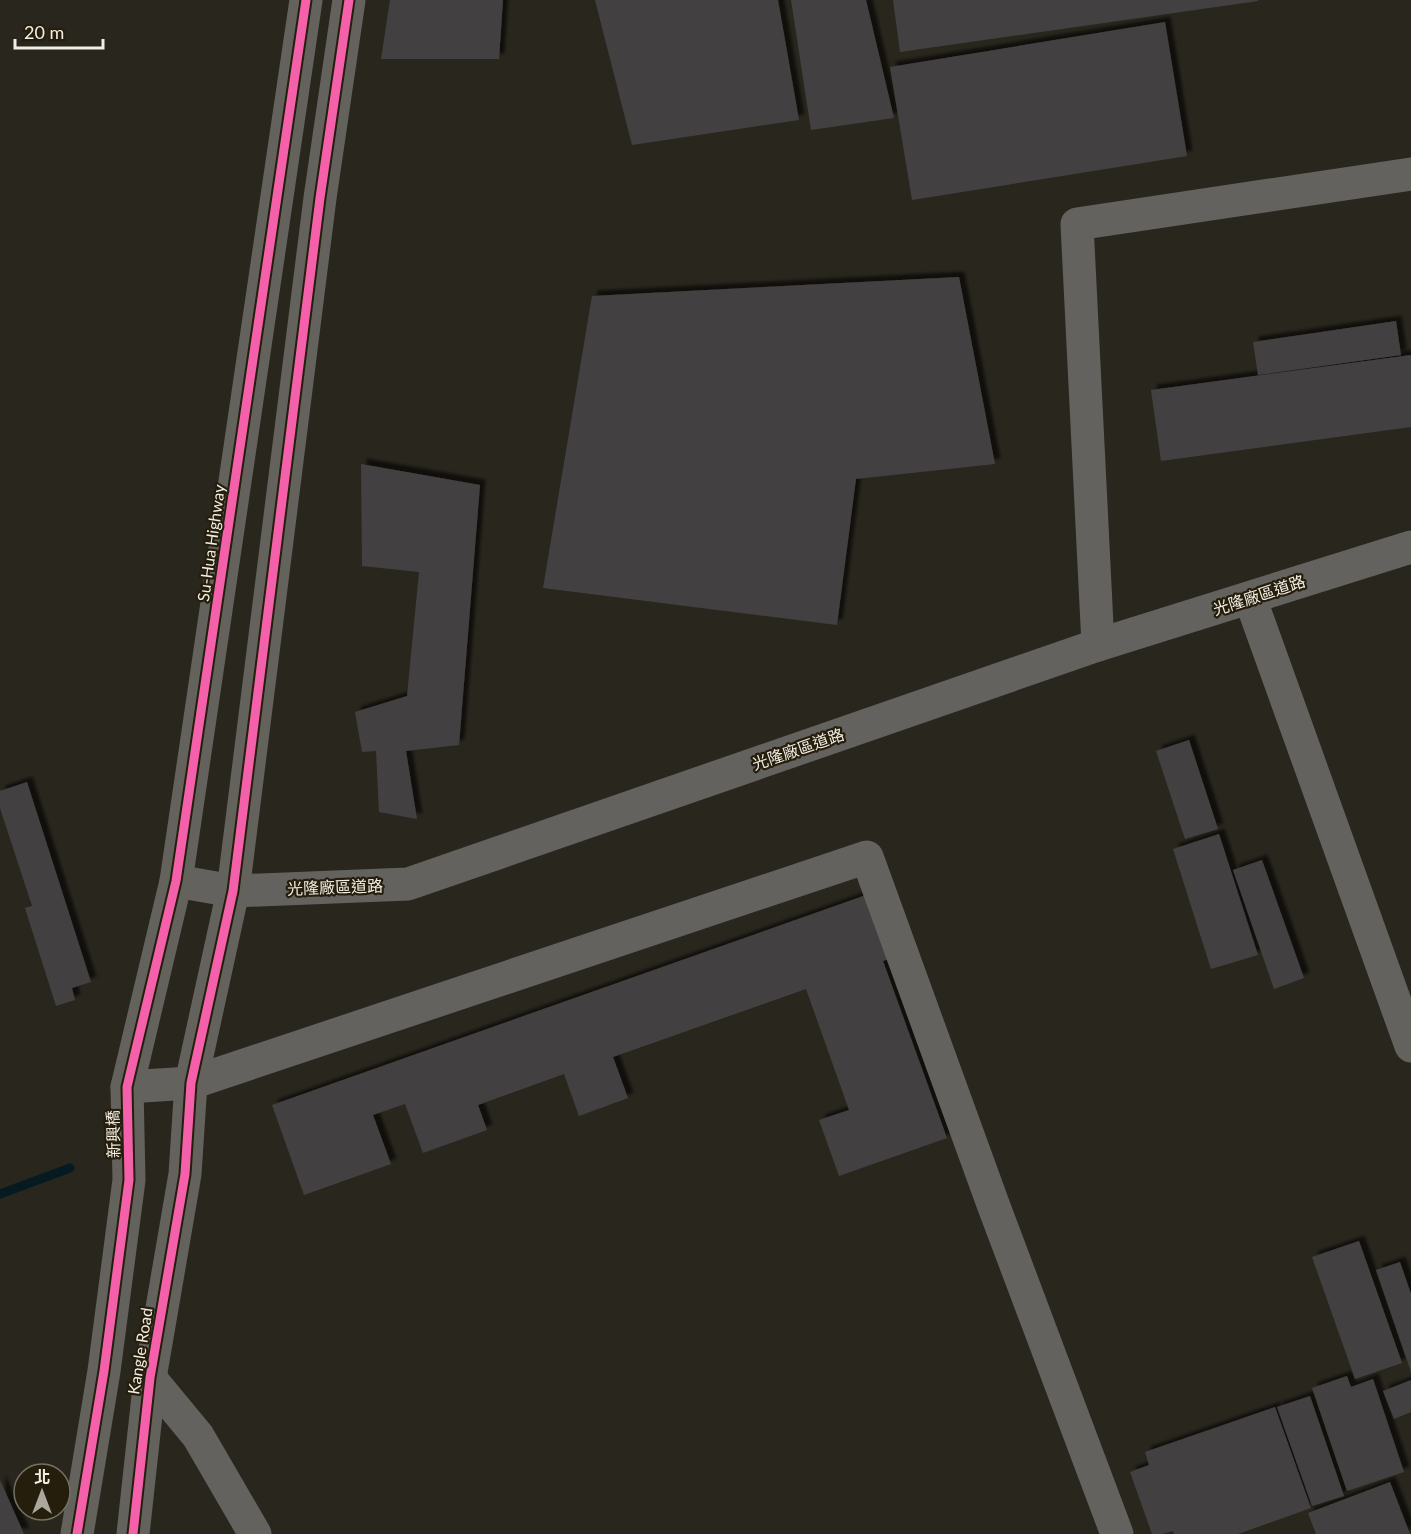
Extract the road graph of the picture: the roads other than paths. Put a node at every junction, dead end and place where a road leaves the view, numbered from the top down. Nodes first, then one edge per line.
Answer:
1 (306, 0) edge
2 (349, 0) edge
3 (1411, 174) edge
4 (1411, 547) edge
5 (1250, 598) junction
6 (1098, 645) junction
7 (176, 881) junction
8 (233, 891) junction
9 (1411, 1046) edge
10 (191, 1083) junction
11 (127, 1087) junction
12 (129, 1180) joint
13 (150, 1378) junction
14 (77, 1534) edge
15 (133, 1534) edge
16 (255, 1534) edge
17 (1117, 1534) edge

1 - 7 main road, Su-Hua Highway
2 - 8 main road
3 - 6 street
4 - 5 street, 光隆廠區道路
5 - 6 street, 光隆廠區道路
5 - 9 street
6 - 8 street, 光隆廠區道路
7 - 8 street, 光隆廠區道路
7 - 11 main road, Su-Hua Highway
8 - 10 main road
10 - 11 street
10 - 13 main road, Kangle Road
10 - 17 street
11 - 12 main road, 新興橋
12 - 14 main road, Kangle Road
13 - 15 main road, Kangle Road
13 - 16 street

